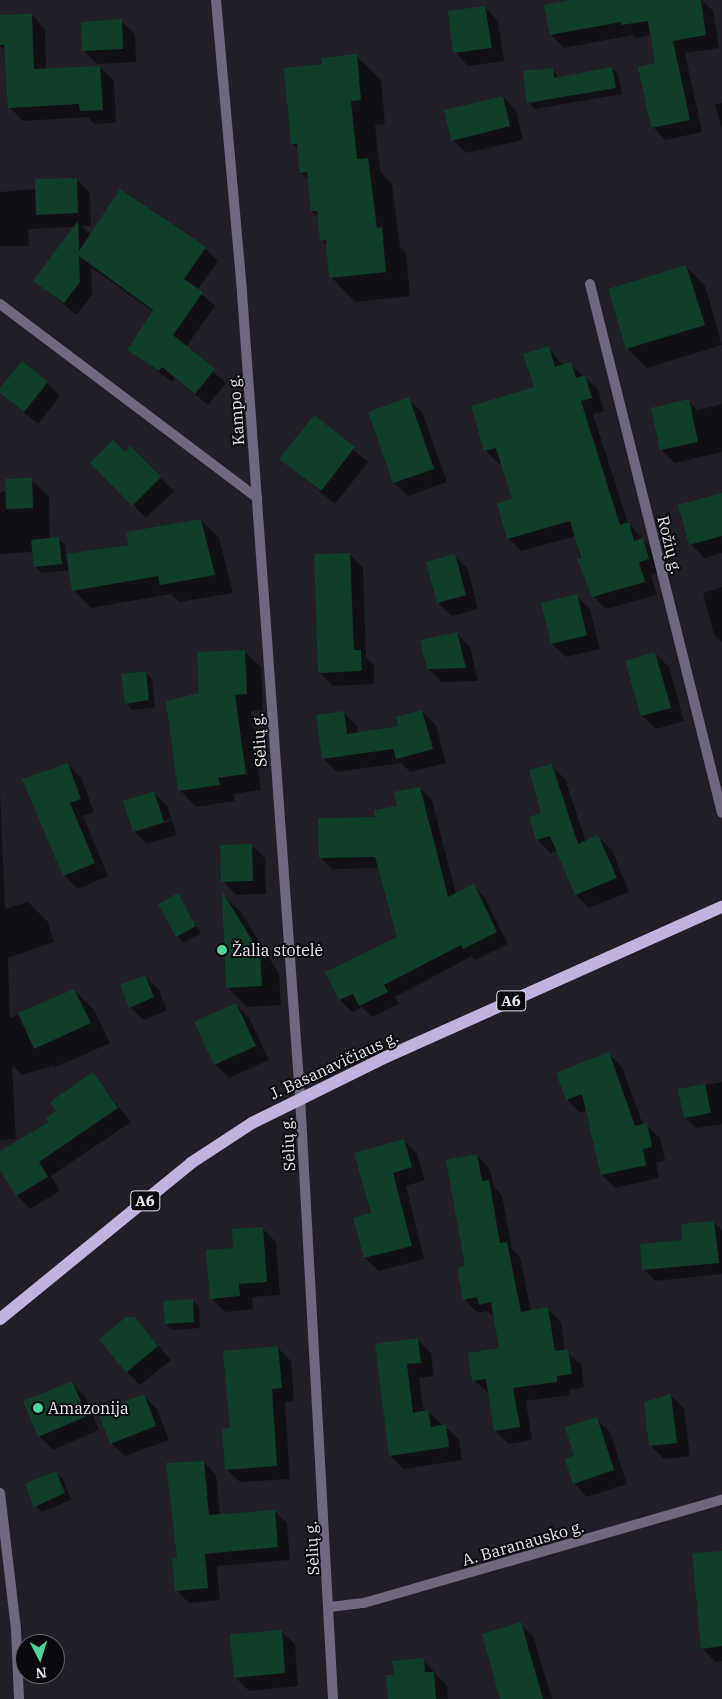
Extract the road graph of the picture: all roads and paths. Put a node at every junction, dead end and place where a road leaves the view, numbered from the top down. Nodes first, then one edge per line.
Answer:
1 (216, 0) edge
2 (590, 284) dead end
3 (0, 304) edge
4 (257, 498) junction
5 (722, 813) edge
6 (722, 907) edge
7 (300, 1097) junction
8 (0, 1319) edge
9 (0, 1493) edge
10 (722, 1500) edge
11 (330, 1607) junction
12 (19, 1699) edge
13 (333, 1699) edge

1 - 4 street, Kampo g.
2 - 5 street, Rožių g.
3 - 4 street, Kampo g.
4 - 7 street, Sėlių g.
6 - 7 main road, J. Basanavičiaus g. / A6
7 - 8 main road, J. Basanavičiaus g. / A6
7 - 11 street, Sėlių g.
9 - 12 street
10 - 11 street, A. Baranausko g.
11 - 13 street, Sėlių g.

